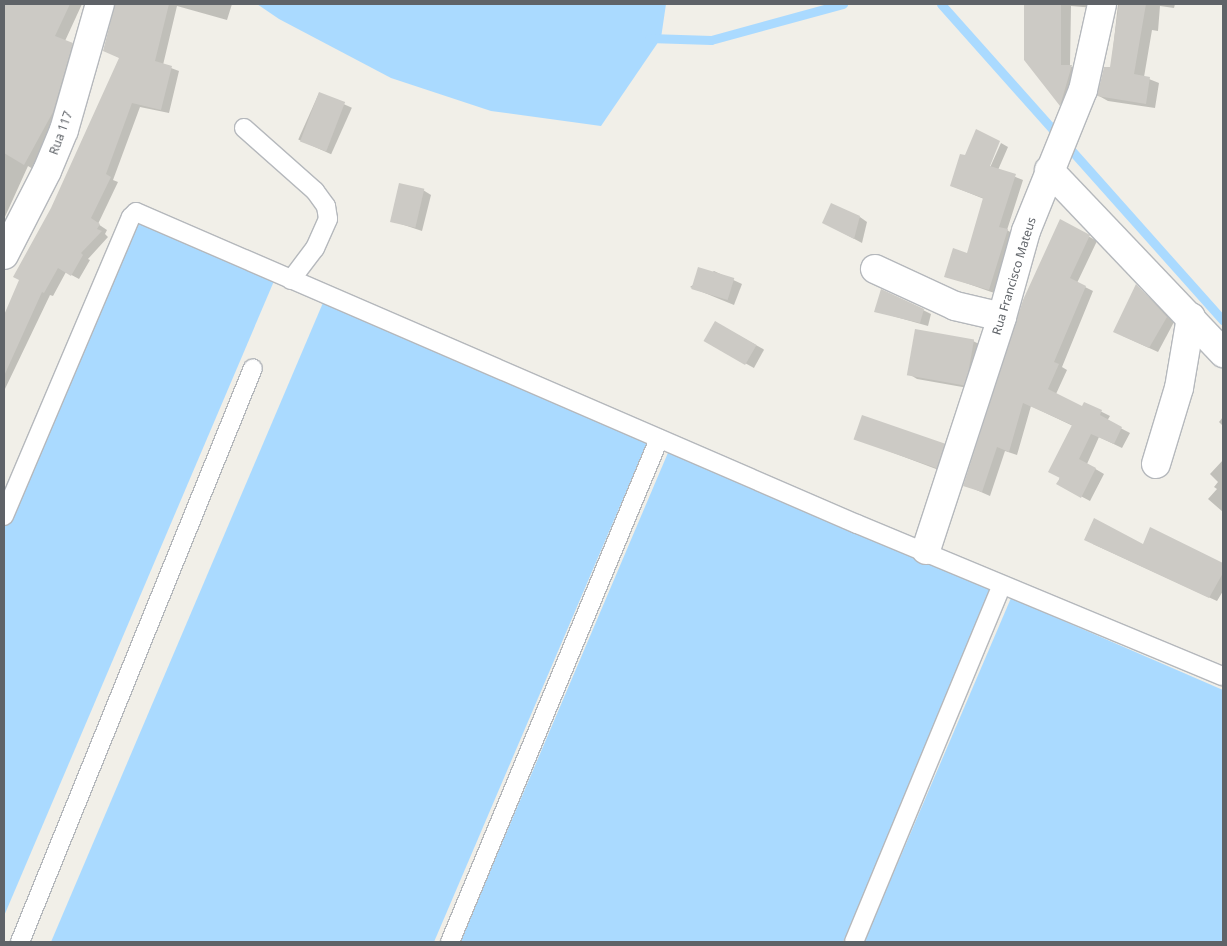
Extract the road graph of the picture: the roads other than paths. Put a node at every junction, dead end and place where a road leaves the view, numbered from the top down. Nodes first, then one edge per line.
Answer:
1 (100, 4) edge
2 (1102, 4) edge
3 (244, 128) dead end
4 (1049, 170) junction
5 (4, 255) edge
6 (875, 269) dead end
7 (291, 280) junction
8 (1002, 317) junction
9 (1191, 317) junction
10 (1223, 352) edge
11 (253, 368) dead end
12 (658, 439) junction
13 (1156, 464) dead end
14 (4, 516) edge
15 (926, 550) junction
16 (1002, 585) junction
17 (1223, 676) edge
18 (20, 942) edge
19 (450, 942) edge
20 (854, 942) edge

1 - 5 street, Rua 117
2 - 4 street, Rua Francisco Mateus
3 - 7 lane
4 - 8 street, Rua Francisco Mateus
4 - 9 street
6 - 8 street
7 - 12 lane
7 - 14 lane
8 - 15 street, Rua Francisco Mateus
9 - 10 street
9 - 13 street
11 - 18 lane
12 - 15 lane
12 - 19 lane
15 - 16 lane
16 - 17 lane
16 - 20 lane

